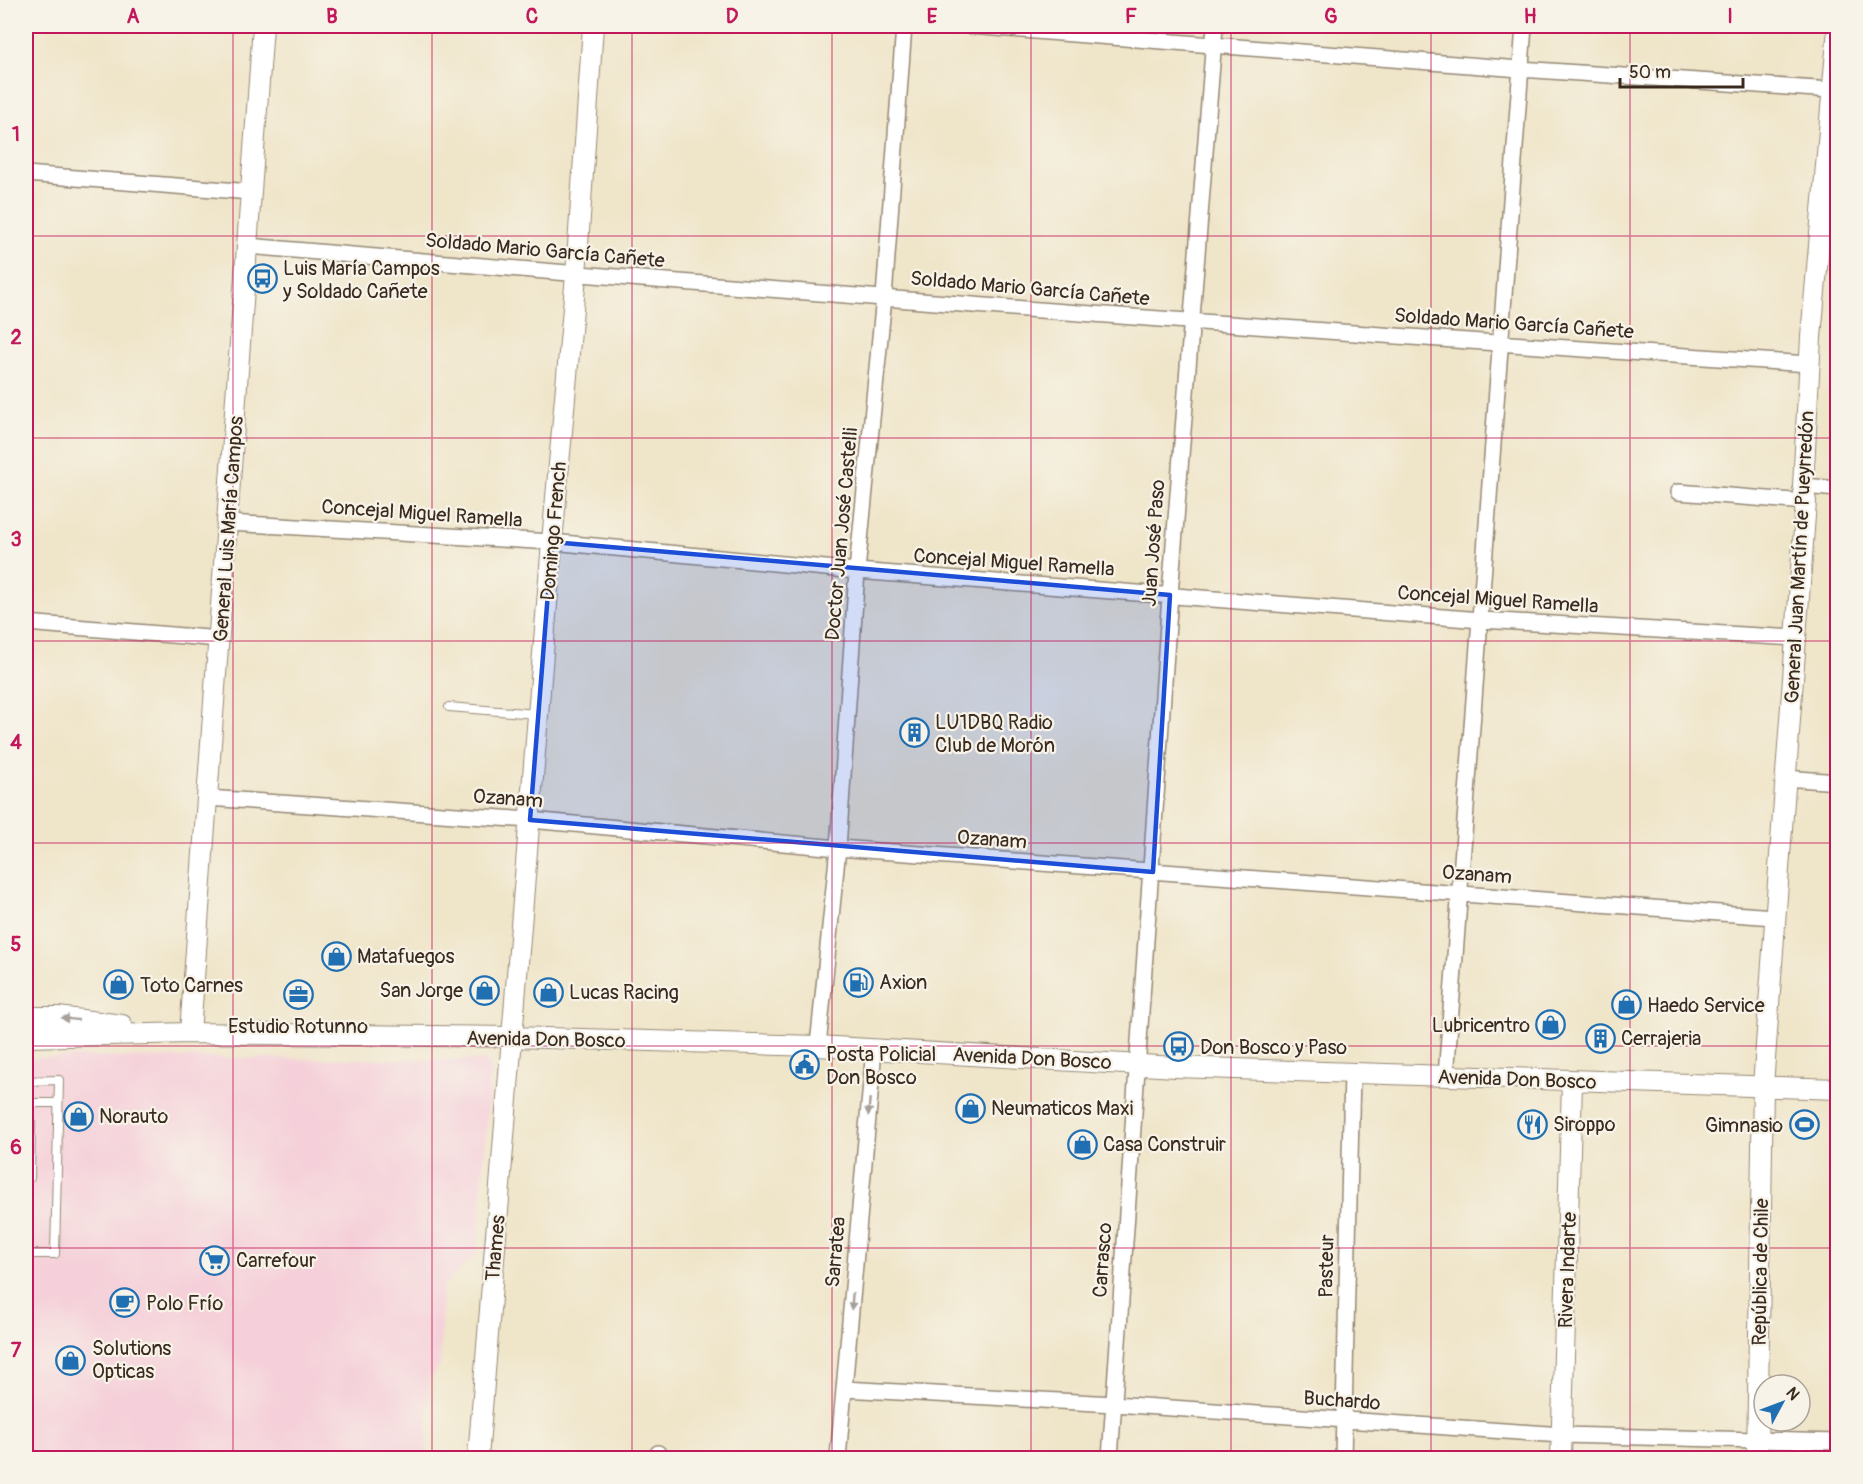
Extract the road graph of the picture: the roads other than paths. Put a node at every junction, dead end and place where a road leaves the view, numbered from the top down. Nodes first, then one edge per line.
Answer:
1 (263, 26) edge
2 (592, 26) edge
3 (904, 26) edge
4 (970, 26) edge
5 (1215, 26) edge
6 (1524, 26) edge
7 (1838, 28) edge
8 (1214, 45) junction
9 (1520, 69) junction
10 (1832, 90) junction
11 (26, 174) edge
12 (250, 192) junction
13 (1830, 194) edge
14 (247, 246) junction
15 (576, 275) junction
16 (884, 297) junction
17 (1192, 322) junction
18 (1501, 344) junction
19 (1809, 364) junction
20 (1838, 489) edge
21 (1678, 492) dead end
22 (1804, 494) junction
23 (229, 523) junction
24 (552, 542) junction
25 (857, 571) junction
26 (1170, 595) junction
27 (1481, 620) junction
28 (26, 623) edge
29 (1796, 638) junction
30 (220, 639) junction
31 (449, 707) dead end
32 (538, 714) junction
33 (1785, 778) junction
34 (1838, 782) edge
35 (207, 798) junction
36 (530, 820) junction
37 (838, 848) junction
38 (1153, 872) junction
39 (1460, 894) junction
40 (1774, 917) junction
41 (26, 1017) edge
42 (190, 1033) junction
43 (26, 1037) edge
44 (512, 1037) junction
45 (818, 1046) junction
46 (874, 1048) junction
47 (1136, 1064) junction
48 (1352, 1074) junction
49 (1446, 1077) junction
50 (26, 1081) edge
51 (1572, 1082) junction
52 (1763, 1086) junction
53 (1838, 1089) edge
54 (26, 1103) edge
55 (58, 1103) junction
56 (26, 1110) edge
57 (30, 1178) dead end
58 (26, 1254) edge
59 (844, 1389) junction
60 (1114, 1404) junction
61 (1343, 1422) junction
62 (1562, 1435) junction
63 (1758, 1439) junction
64 (1838, 1442) edge
65 (478, 1458) edge
66 (838, 1458) edge
67 (1110, 1458) edge
68 (1343, 1458) edge
69 (1561, 1458) edge
70 (1757, 1458) edge

1 - 12 street, General Luis María Campos
2 - 15 street, Domingo French
3 - 16 street, Doctor Juan José Castelli
4 - 8 street
5 - 8 street, Juan José Paso
6 - 9 street
7 - 10 street, General Juan Martín de Pueyrredón
8 - 9 street
8 - 17 street, Juan José Paso
9 - 10 street
9 - 18 street
10 - 13 street, General Juan Martín de Pueyrredón
11 - 12 street
12 - 14 street, General Luis María Campos
13 - 19 street, General Juan Martín de Pueyrredón
14 - 15 street, Soldado Mario García Cañete
14 - 23 street, General Luis María Campos
15 - 16 street, Soldado Mario García Cañete
15 - 24 street, Domingo French
16 - 17 street, Soldado Mario García Cañete
16 - 25 street, Doctor Juan José Castelli
17 - 18 street, Soldado Mario García Cañete
17 - 26 street, Juan José Paso
18 - 19 street, Soldado Mario García Cañete
18 - 27 street
19 - 22 street, General Juan Martín de Pueyrredón
20 - 22 street
21 - 22 street
22 - 29 street, General Juan Martín de Pueyrredón
23 - 24 street, Concejal Miguel Ramella
23 - 30 street, General Luis María Campos
24 - 25 street, Concejal Miguel Ramella
24 - 32 street, Domingo French
25 - 26 street, Concejal Miguel Ramella
25 - 37 street, Doctor Juan José Castelli
26 - 27 street, Concejal Miguel Ramella
26 - 38 street, Juan José Paso
27 - 29 street, Concejal Miguel Ramella
27 - 39 street
28 - 30 street
29 - 33 street, General Juan Martín de Pueyrredón
30 - 35 street, General Luis María Campos
31 - 32 lane
32 - 36 street, Domingo French
33 - 34 street
33 - 40 street, General Juan Martín de Pueyrredón
35 - 36 street, Ozanam
35 - 42 street, General Luis María Campos
36 - 37 street, Ozanam
36 - 44 street, Domingo French
37 - 38 street, Ozanam
37 - 45 street, Doctor Juan José Castelli
38 - 39 street, Ozanam
38 - 47 street, Juan José Paso
39 - 40 street, Ozanam
39 - 49 street
40 - 52 street, General Juan Martín de Pueyrredón
42 -> 41 street, Avenida Don Bosco
42 - 43 street, Avenida Don Bosco
42 - 44 street, Avenida Don Bosco
44 - 45 street, Avenida Don Bosco
44 - 65 street, Thames
45 - 46 street, Avenida Don Bosco
46 - 47 street, Avenida Don Bosco
46 -> 59 street, Sarratea
47 - 48 street, Avenida Don Bosco
47 - 60 street, Carrasco
48 - 49 street, Avenida Don Bosco
48 - 61 street, Pasteur
49 - 51 street, Avenida Don Bosco
50 - 55 lane
51 - 52 street, Avenida Don Bosco
51 - 62 street, Rivera Indarte
52 - 53 street, Avenida Don Bosco
52 - 63 street, República de Chile
54 - 55 lane
55 - 58 lane
56 - 57 lane
59 - 60 street, Buchardo
59 - 66 street, Sarratea
60 - 61 street, Buchardo
60 - 67 street, Carrasco
61 - 62 street, Buchardo
61 - 68 street, Pasteur
62 - 63 street, Buchardo
62 - 69 street, Rivera Indarte
63 - 64 street, Buchardo
63 - 70 street, República de Chile

